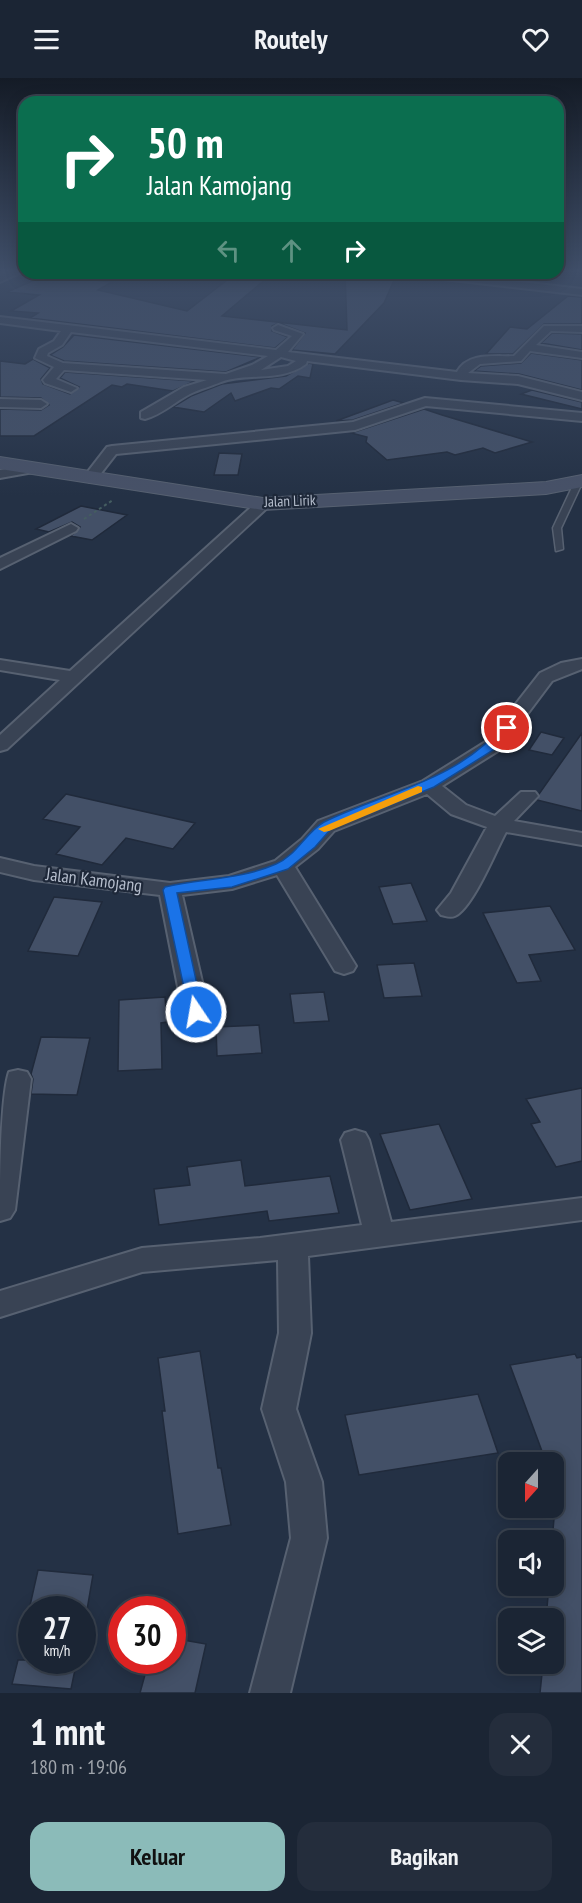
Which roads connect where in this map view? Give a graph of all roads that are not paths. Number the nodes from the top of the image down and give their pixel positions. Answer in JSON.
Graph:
{"nodes":[{"id":1,"x":54,"y":345,"type":"edge"},
{"id":2,"x":220,"y":345,"type":"edge"},
{"id":3,"x":288,"y":345,"type":"edge"},
{"id":4,"x":527,"y":347,"type":"joint"},
{"id":5,"x":282,"y":352,"type":"junction"},
{"id":6,"x":296,"y":354,"type":"junction"},
{"id":7,"x":582,"y":355,"type":"edge"},
{"id":8,"x":61,"y":366,"type":"junction"},
{"id":9,"x":245,"y":374,"type":"junction"},
{"id":10,"x":461,"y":376,"type":"junction"},
{"id":11,"x":226,"y":378,"type":"junction"},
{"id":12,"x":71,"y":388,"type":"dead end"},
{"id":13,"x":582,"y":396,"type":"edge"},
{"id":14,"x":0,"y":403,"type":"edge"},
{"id":15,"x":42,"y":404,"type":"dead end"},
{"id":16,"x":145,"y":415,"type":"dead end"},
{"id":17,"x":582,"y":417,"type":"edge"},
{"id":18,"x":0,"y":463,"type":"edge"},
{"id":19,"x":34,"y":468,"type":"junction"},
{"id":20,"x":0,"y":474,"type":"edge"},
{"id":21,"x":90,"y":478,"type":"junction"},
{"id":22,"x":580,"y":482,"type":"edge"},
{"id":23,"x":263,"y":504,"type":"junction"},
{"id":24,"x":71,"y":528,"type":"road end"},
{"id":25,"x":559,"y":549,"type":"dead end"},
{"id":26,"x":0,"y":564,"type":"edge"},
{"id":27,"x":582,"y":664,"type":"edge"},
{"id":28,"x":0,"y":665,"type":"edge"},
{"id":29,"x":74,"y":677,"type":"junction"},
{"id":30,"x":0,"y":745,"type":"edge"},
{"id":31,"x":430,"y":785,"type":"junction"},
{"id":32,"x":528,"y":796,"type":"dead end"},
{"id":33,"x":500,"y":823,"type":"junction"},
{"id":34,"x":582,"y":838,"type":"edge"},
{"id":35,"x":0,"y":865,"type":"edge"},
{"id":36,"x":283,"y":866,"type":"junction"},
{"id":37,"x":170,"y":890,"type":"junction"},
{"id":38,"x":449,"y":910,"type":"dead end"},
{"id":39,"x":344,"y":966,"type":"dead end"},
{"id":40,"x":196,"y":1012,"type":"dead end"},
{"id":41,"x":18,"y":1079,"type":"dead end"},
{"id":42,"x":355,"y":1140,"type":"dead end"},
{"id":43,"x":582,"y":1209,"type":"edge"},
{"id":44,"x":0,"y":1210,"type":"edge"},
{"id":45,"x":379,"y":1233,"type":"junction"},
{"id":46,"x":293,"y":1245,"type":"junction"},
{"id":47,"x":0,"y":1304,"type":"edge"},
{"id":48,"x":270,"y":1693,"type":"edge"}],
"edges":[{"from":1,"to":8,"type":"street"},
{"from":2,"to":5,"type":"street"},
{"from":3,"to":5,"type":"street"},
{"from":4,"to":7,"type":"street"},
{"from":4,"to":10,"type":"street"},
{"from":5,"to":6,"type":"street"},
{"from":5,"to":9,"type":"street"},
{"from":6,"to":9,"type":"street"},
{"from":6,"to":10,"type":"street"},
{"from":8,"to":11,"type":"street"},
{"from":8,"to":12,"type":"street"},
{"from":9,"to":11,"type":"street"},
{"from":10,"to":13,"type":"street"},
{"from":11,"to":16,"type":"street"},
{"from":14,"to":15,"type":"street"},
{"from":17,"to":21,"type":"street"},
{"from":18,"to":19,"type":"main road","name":"Jalan Lirik"},
{"from":19,"to":20,"type":"street"},
{"from":19,"to":21,"type":"main road","name":"Jalan Lirik"},
{"from":21,"to":23,"type":"main road","name":"Jalan Lirik"},
{"from":22,"to":23,"type":"main road","name":"Jalan Lirik"},
{"from":22,"to":25,"type":"lane"},
{"from":23,"to":29,"type":"street"},
{"from":24,"to":26,"type":"street"},
{"from":27,"to":31,"type":"street","name":"Jalan Kamojang"},
{"from":28,"to":29,"type":"street"},
{"from":29,"to":30,"type":"street"},
{"from":31,"to":33,"type":"street"},
{"from":31,"to":36,"type":"street","name":"Jalan Kamojang"},
{"from":32,"to":33,"type":"street"},
{"from":33,"to":34,"type":"street"},
{"from":33,"to":38,"type":"street"},
{"from":35,"to":37,"type":"street","name":"Jalan Kamojang"},
{"from":36,"to":37,"type":"street","name":"Jalan Kamojang"},
{"from":36,"to":39,"type":"street"},
{"from":37,"to":40,"type":"street"},
{"from":41,"to":44,"type":"street"},
{"from":42,"to":45,"type":"street"},
{"from":43,"to":45,"type":"street"},
{"from":45,"to":46,"type":"street"},
{"from":46,"to":47,"type":"street"},
{"from":46,"to":48,"type":"street"}]}
